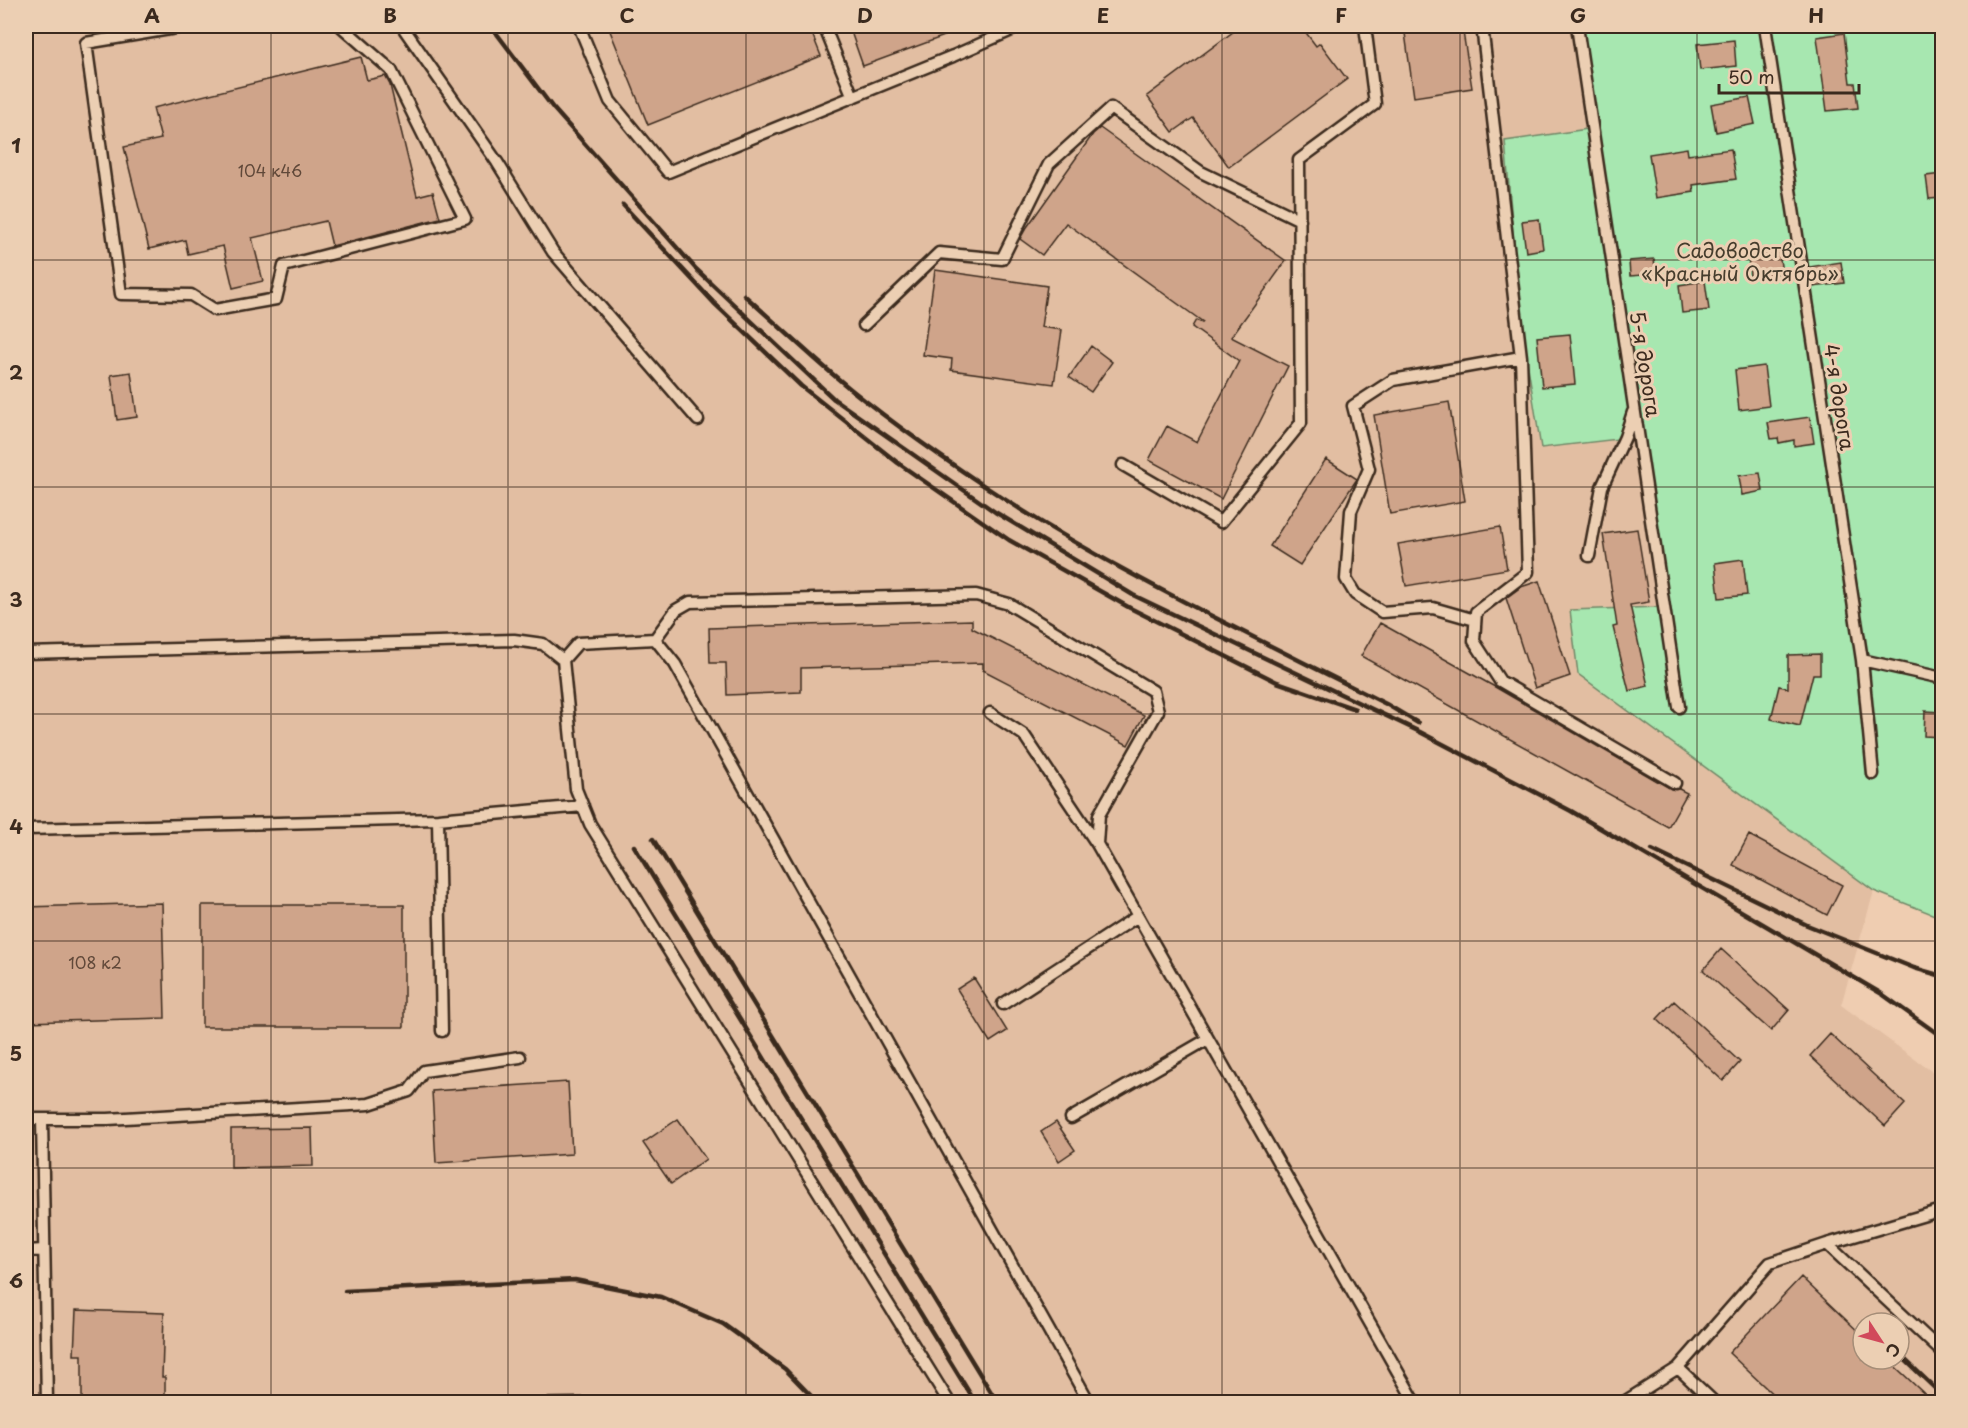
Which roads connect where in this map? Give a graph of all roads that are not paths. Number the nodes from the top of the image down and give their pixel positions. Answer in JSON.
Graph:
{"nodes":[{"id":1,"x":188,"y":26,"type":"edge"},
{"id":2,"x":341,"y":26,"type":"edge"},
{"id":3,"x":402,"y":26,"type":"edge"},
{"id":4,"x":579,"y":26,"type":"edge"},
{"id":5,"x":824,"y":26,"type":"edge"},
{"id":6,"x":1021,"y":26,"type":"edge"},
{"id":7,"x":1365,"y":26,"type":"edge"},
{"id":8,"x":1482,"y":26,"type":"edge"},
{"id":9,"x":1577,"y":26,"type":"edge"},
{"id":10,"x":1765,"y":26,"type":"edge"},
{"id":11,"x":853,"y":97,"type":"junction"},
{"id":12,"x":1300,"y":220,"type":"junction"},
{"id":13,"x":864,"y":325,"type":"dead end"},
{"id":14,"x":1521,"y":357,"type":"junction"},
{"id":15,"x":1635,"y":407,"type":"junction"},
{"id":16,"x":698,"y":420,"type":"dead end"},
{"id":17,"x":1123,"y":465,"type":"dead end"},
{"id":18,"x":1589,"y":556,"type":"dead end"},
{"id":19,"x":1475,"y":620,"type":"junction"},
{"id":20,"x":655,"y":639,"type":"junction"},
{"id":21,"x":26,"y":653,"type":"edge"},
{"id":22,"x":562,"y":660,"type":"junction"},
{"id":23,"x":1862,"y":660,"type":"junction"},
{"id":24,"x":1942,"y":678,"type":"edge"},
{"id":25,"x":1679,"y":707,"type":"dead end"},
{"id":26,"x":990,"y":713,"type":"dead end"},
{"id":27,"x":1873,"y":774,"type":"dead end"},
{"id":28,"x":1675,"y":783,"type":"dead end"},
{"id":29,"x":583,"y":806,"type":"junction"},
{"id":30,"x":438,"y":819,"type":"junction"},
{"id":31,"x":26,"y":829,"type":"edge"},
{"id":32,"x":1097,"y":844,"type":"junction"},
{"id":33,"x":1138,"y":916,"type":"junction"},
{"id":34,"x":1003,"y":1004,"type":"dead end"},
{"id":35,"x":442,"y":1030,"type":"dead end"},
{"id":36,"x":1208,"y":1039,"type":"junction"},
{"id":37,"x":520,"y":1057,"type":"dead end"},
{"id":38,"x":1071,"y":1118,"type":"dead end"},
{"id":39,"x":26,"y":1119,"type":"edge"},
{"id":40,"x":42,"y":1119,"type":"junction"},
{"id":41,"x":1942,"y":1210,"type":"edge"},
{"id":42,"x":1827,"y":1244,"type":"junction"},
{"id":43,"x":44,"y":1250,"type":"junction"},
{"id":44,"x":26,"y":1251,"type":"edge"},
{"id":45,"x":1942,"y":1352,"type":"edge"},
{"id":46,"x":1678,"y":1368,"type":"junction"},
{"id":47,"x":47,"y":1402,"type":"edge"},
{"id":48,"x":949,"y":1402,"type":"edge"},
{"id":49,"x":1089,"y":1402,"type":"edge"},
{"id":50,"x":1415,"y":1402,"type":"edge"},
{"id":51,"x":1624,"y":1402,"type":"edge"},
{"id":52,"x":1714,"y":1402,"type":"edge"}],
"edges":[{"from":1,"to":2,"type":"lane"},
{"from":3,"to":16,"type":"lane"},
{"from":4,"to":11,"type":"lane"},
{"from":5,"to":11,"type":"lane"},
{"from":6,"to":11,"type":"lane"},
{"from":7,"to":12,"type":"lane"},
{"from":8,"to":14,"type":"lane"},
{"from":9,"to":15,"type":"lane","name":"5-я дорога"},
{"from":10,"to":23,"type":"lane","name":"4-я дорога"},
{"from":12,"to":13,"type":"lane"},
{"from":12,"to":17,"type":"lane"},
{"from":14,"to":19,"type":"lane"},
{"from":14,"to":19,"type":"lane"},
{"from":15,"to":18,"type":"lane"},
{"from":15,"to":25,"type":"lane","name":"5-я дорога"},
{"from":19,"to":28,"type":"lane"},
{"from":20,"to":22,"type":"lane"},
{"from":20,"to":32,"type":"lane"},
{"from":20,"to":49,"type":"lane"},
{"from":21,"to":22,"type":"lane"},
{"from":22,"to":29,"type":"lane"},
{"from":23,"to":24,"type":"lane"},
{"from":23,"to":27,"type":"lane","name":"4-я дорога"},
{"from":26,"to":32,"type":"lane"},
{"from":29,"to":30,"type":"lane"},
{"from":29,"to":48,"type":"lane"},
{"from":30,"to":31,"type":"lane"},
{"from":30,"to":35,"type":"lane"},
{"from":32,"to":33,"type":"lane"},
{"from":33,"to":34,"type":"lane"},
{"from":33,"to":36,"type":"lane"},
{"from":36,"to":38,"type":"lane"},
{"from":36,"to":50,"type":"lane"},
{"from":37,"to":40,"type":"lane"},
{"from":39,"to":40,"type":"lane"},
{"from":40,"to":43,"type":"lane"},
{"from":41,"to":42,"type":"lane"},
{"from":42,"to":45,"type":"lane"},
{"from":42,"to":46,"type":"lane"},
{"from":43,"to":44,"type":"lane"},
{"from":43,"to":47,"type":"lane"},
{"from":46,"to":51,"type":"lane"},
{"from":46,"to":52,"type":"lane"}]}
